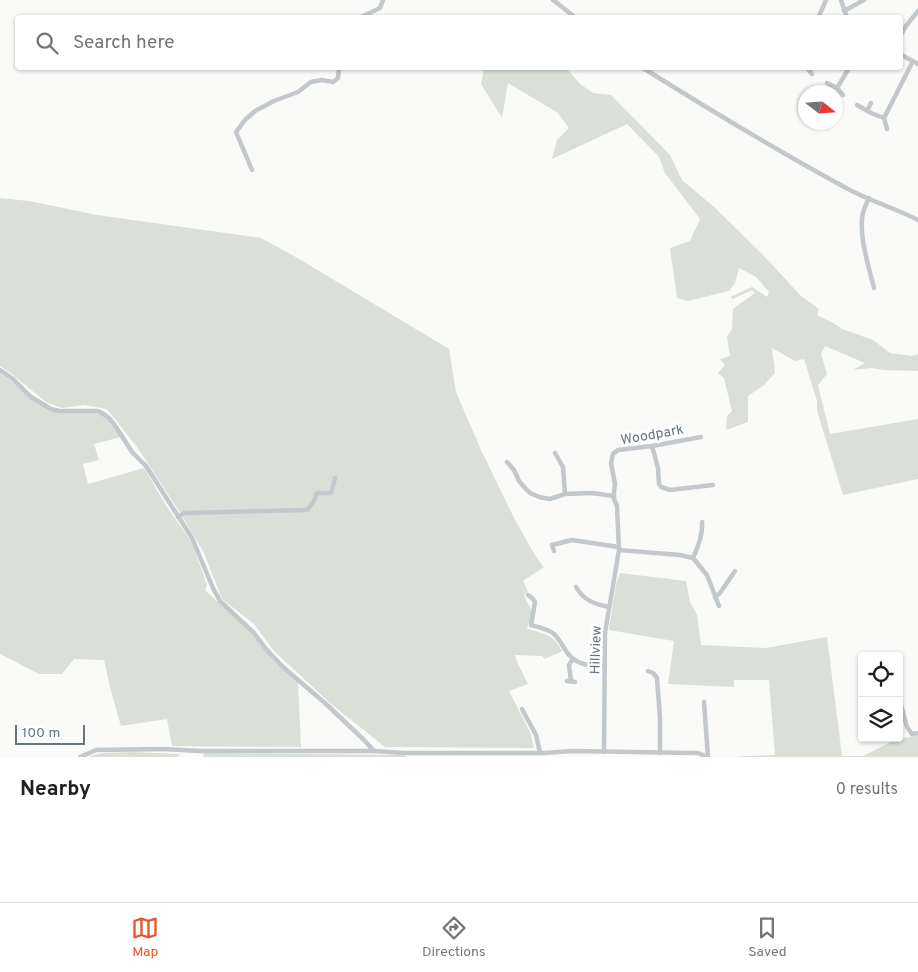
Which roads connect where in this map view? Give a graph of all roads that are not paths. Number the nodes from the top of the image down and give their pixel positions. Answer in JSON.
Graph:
{"nodes":[{"id":1,"x":383,"y":0,"type":"edge"},
{"id":2,"x":553,"y":0,"type":"edge"},
{"id":3,"x":826,"y":0,"type":"edge"},
{"id":4,"x":841,"y":0,"type":"edge"},
{"id":5,"x":864,"y":0,"type":"edge"},
{"id":6,"x":844,"y":11,"type":"junction"},
{"id":7,"x":918,"y":11,"type":"edge"},
{"id":8,"x":365,"y":15,"type":"edge"},
{"id":9,"x":572,"y":15,"type":"edge"},
{"id":10,"x":819,"y":15,"type":"edge"},
{"id":11,"x":846,"y":15,"type":"edge"},
{"id":12,"x":903,"y":31,"type":"edge"},
{"id":13,"x":903,"y":56,"type":"edge"},
{"id":14,"x":916,"y":62,"type":"edge"},
{"id":15,"x":339,"y":70,"type":"edge"},
{"id":16,"x":646,"y":70,"type":"edge"},
{"id":17,"x":809,"y":70,"type":"edge"},
{"id":18,"x":848,"y":70,"type":"edge"},
{"id":19,"x":812,"y":74,"type":"dead end"},
{"id":20,"x":827,"y":83,"type":"dead end"},
{"id":21,"x":831,"y":85,"type":"edge"},
{"id":22,"x":839,"y":85,"type":"edge"},
{"id":23,"x":871,"y":103,"type":"dead end"},
{"id":24,"x":856,"y":105,"type":"dead end"},
{"id":25,"x":867,"y":111,"type":"junction"},
{"id":26,"x":884,"y":118,"type":"junction"},
{"id":27,"x":886,"y":129,"type":"dead end"},
{"id":28,"x":252,"y":170,"type":"dead end"},
{"id":29,"x":869,"y":198,"type":"junction"},
{"id":30,"x":918,"y":220,"type":"edge"},
{"id":31,"x":874,"y":288,"type":"dead end"},
{"id":32,"x":0,"y":370,"type":"edge"},
{"id":33,"x":700,"y":437,"type":"dead end"},
{"id":34,"x":652,"y":446,"type":"junction"},
{"id":35,"x":554,"y":452,"type":"dead end"},
{"id":36,"x":508,"y":462,"type":"dead end"},
{"id":37,"x":335,"y":478,"type":"dead end"},
{"id":38,"x":713,"y":485,"type":"dead end"},
{"id":39,"x":565,"y":494,"type":"junction"},
{"id":40,"x":614,"y":496,"type":"junction"},
{"id":41,"x":178,"y":517,"type":"junction"},
{"id":42,"x":618,"y":518,"type":"joint"},
{"id":43,"x":702,"y":522,"type":"dead end"},
{"id":44,"x":619,"y":548,"type":"junction"},
{"id":45,"x":554,"y":551,"type":"dead end"},
{"id":46,"x":693,"y":558,"type":"junction"},
{"id":47,"x":735,"y":572,"type":"dead end"},
{"id":48,"x":576,"y":587,"type":"dead end"},
{"id":49,"x":528,"y":595,"type":"dead end"},
{"id":50,"x":715,"y":597,"type":"junction"},
{"id":51,"x":719,"y":606,"type":"dead end"},
{"id":52,"x":610,"y":607,"type":"junction"},
{"id":53,"x":572,"y":659,"type":"junction"},
{"id":54,"x":605,"y":666,"type":"junction"},
{"id":55,"x":648,"y":671,"type":"dead end"},
{"id":56,"x":571,"y":681,"type":"dead end"},
{"id":57,"x":704,"y":702,"type":"dead end"},
{"id":58,"x":522,"y":709,"type":"dead end"},
{"id":59,"x":903,"y":716,"type":"edge"},
{"id":60,"x":918,"y":734,"type":"edge"},
{"id":61,"x":374,"y":751,"type":"junction"},
{"id":62,"x":540,"y":752,"type":"junction"},
{"id":63,"x":604,"y":752,"type":"junction"},
{"id":64,"x":660,"y":752,"type":"junction"},
{"id":65,"x":552,"y":755,"type":"edge"},
{"id":66,"x":80,"y":757,"type":"edge"},
{"id":67,"x":708,"y":757,"type":"edge"}],
"edges":[{"from":1,"to":8,"type":"street"},
{"from":2,"to":9,"type":"street"},
{"from":3,"to":10,"type":"street"},
{"from":4,"to":6,"type":"street"},
{"from":5,"to":6,"type":"street"},
{"from":6,"to":11,"type":"street"},
{"from":7,"to":12,"type":"street"},
{"from":13,"to":14,"type":"street"},
{"from":14,"to":26,"type":"street"},
{"from":15,"to":28,"type":"street"},
{"from":16,"to":29,"type":"street"},
{"from":17,"to":19,"type":"street"},
{"from":18,"to":22,"type":"street"},
{"from":20,"to":21,"type":"street"},
{"from":23,"to":25,"type":"street"},
{"from":24,"to":25,"type":"street"},
{"from":25,"to":26,"type":"street"},
{"from":26,"to":27,"type":"street"},
{"from":29,"to":30,"type":"street"},
{"from":29,"to":31,"type":"street"},
{"from":32,"to":41,"type":"street"},
{"from":33,"to":34,"type":"street","name":"Woodpark"},
{"from":34,"to":38,"type":"street"},
{"from":34,"to":40,"type":"street","name":"Woodpark"},
{"from":35,"to":39,"type":"street"},
{"from":36,"to":39,"type":"street"},
{"from":37,"to":41,"type":"street"},
{"from":39,"to":40,"type":"street"},
{"from":40,"to":42,"type":"street","name":"Woodpark"},
{"from":41,"to":61,"type":"street"},
{"from":42,"to":44,"type":"street","name":"Hillview"},
{"from":43,"to":46,"type":"street"},
{"from":44,"to":45,"type":"street"},
{"from":44,"to":46,"type":"street"},
{"from":44,"to":52,"type":"street","name":"Hillview"},
{"from":46,"to":50,"type":"street"},
{"from":47,"to":50,"type":"street"},
{"from":48,"to":52,"type":"street"},
{"from":49,"to":53,"type":"street"},
{"from":50,"to":51,"type":"street"},
{"from":52,"to":54,"type":"street","name":"Hillview"},
{"from":53,"to":54,"type":"street"},
{"from":53,"to":56,"type":"street"},
{"from":54,"to":63,"type":"street","name":"Hillview"},
{"from":55,"to":64,"type":"street"},
{"from":57,"to":67,"type":"street"},
{"from":58,"to":62,"type":"street"},
{"from":59,"to":60,"type":"street"},
{"from":61,"to":62,"type":"street"},
{"from":61,"to":66,"type":"street"},
{"from":62,"to":65,"type":"street"},
{"from":63,"to":64,"type":"street"},
{"from":63,"to":65,"type":"street"},
{"from":64,"to":67,"type":"street"}]}
